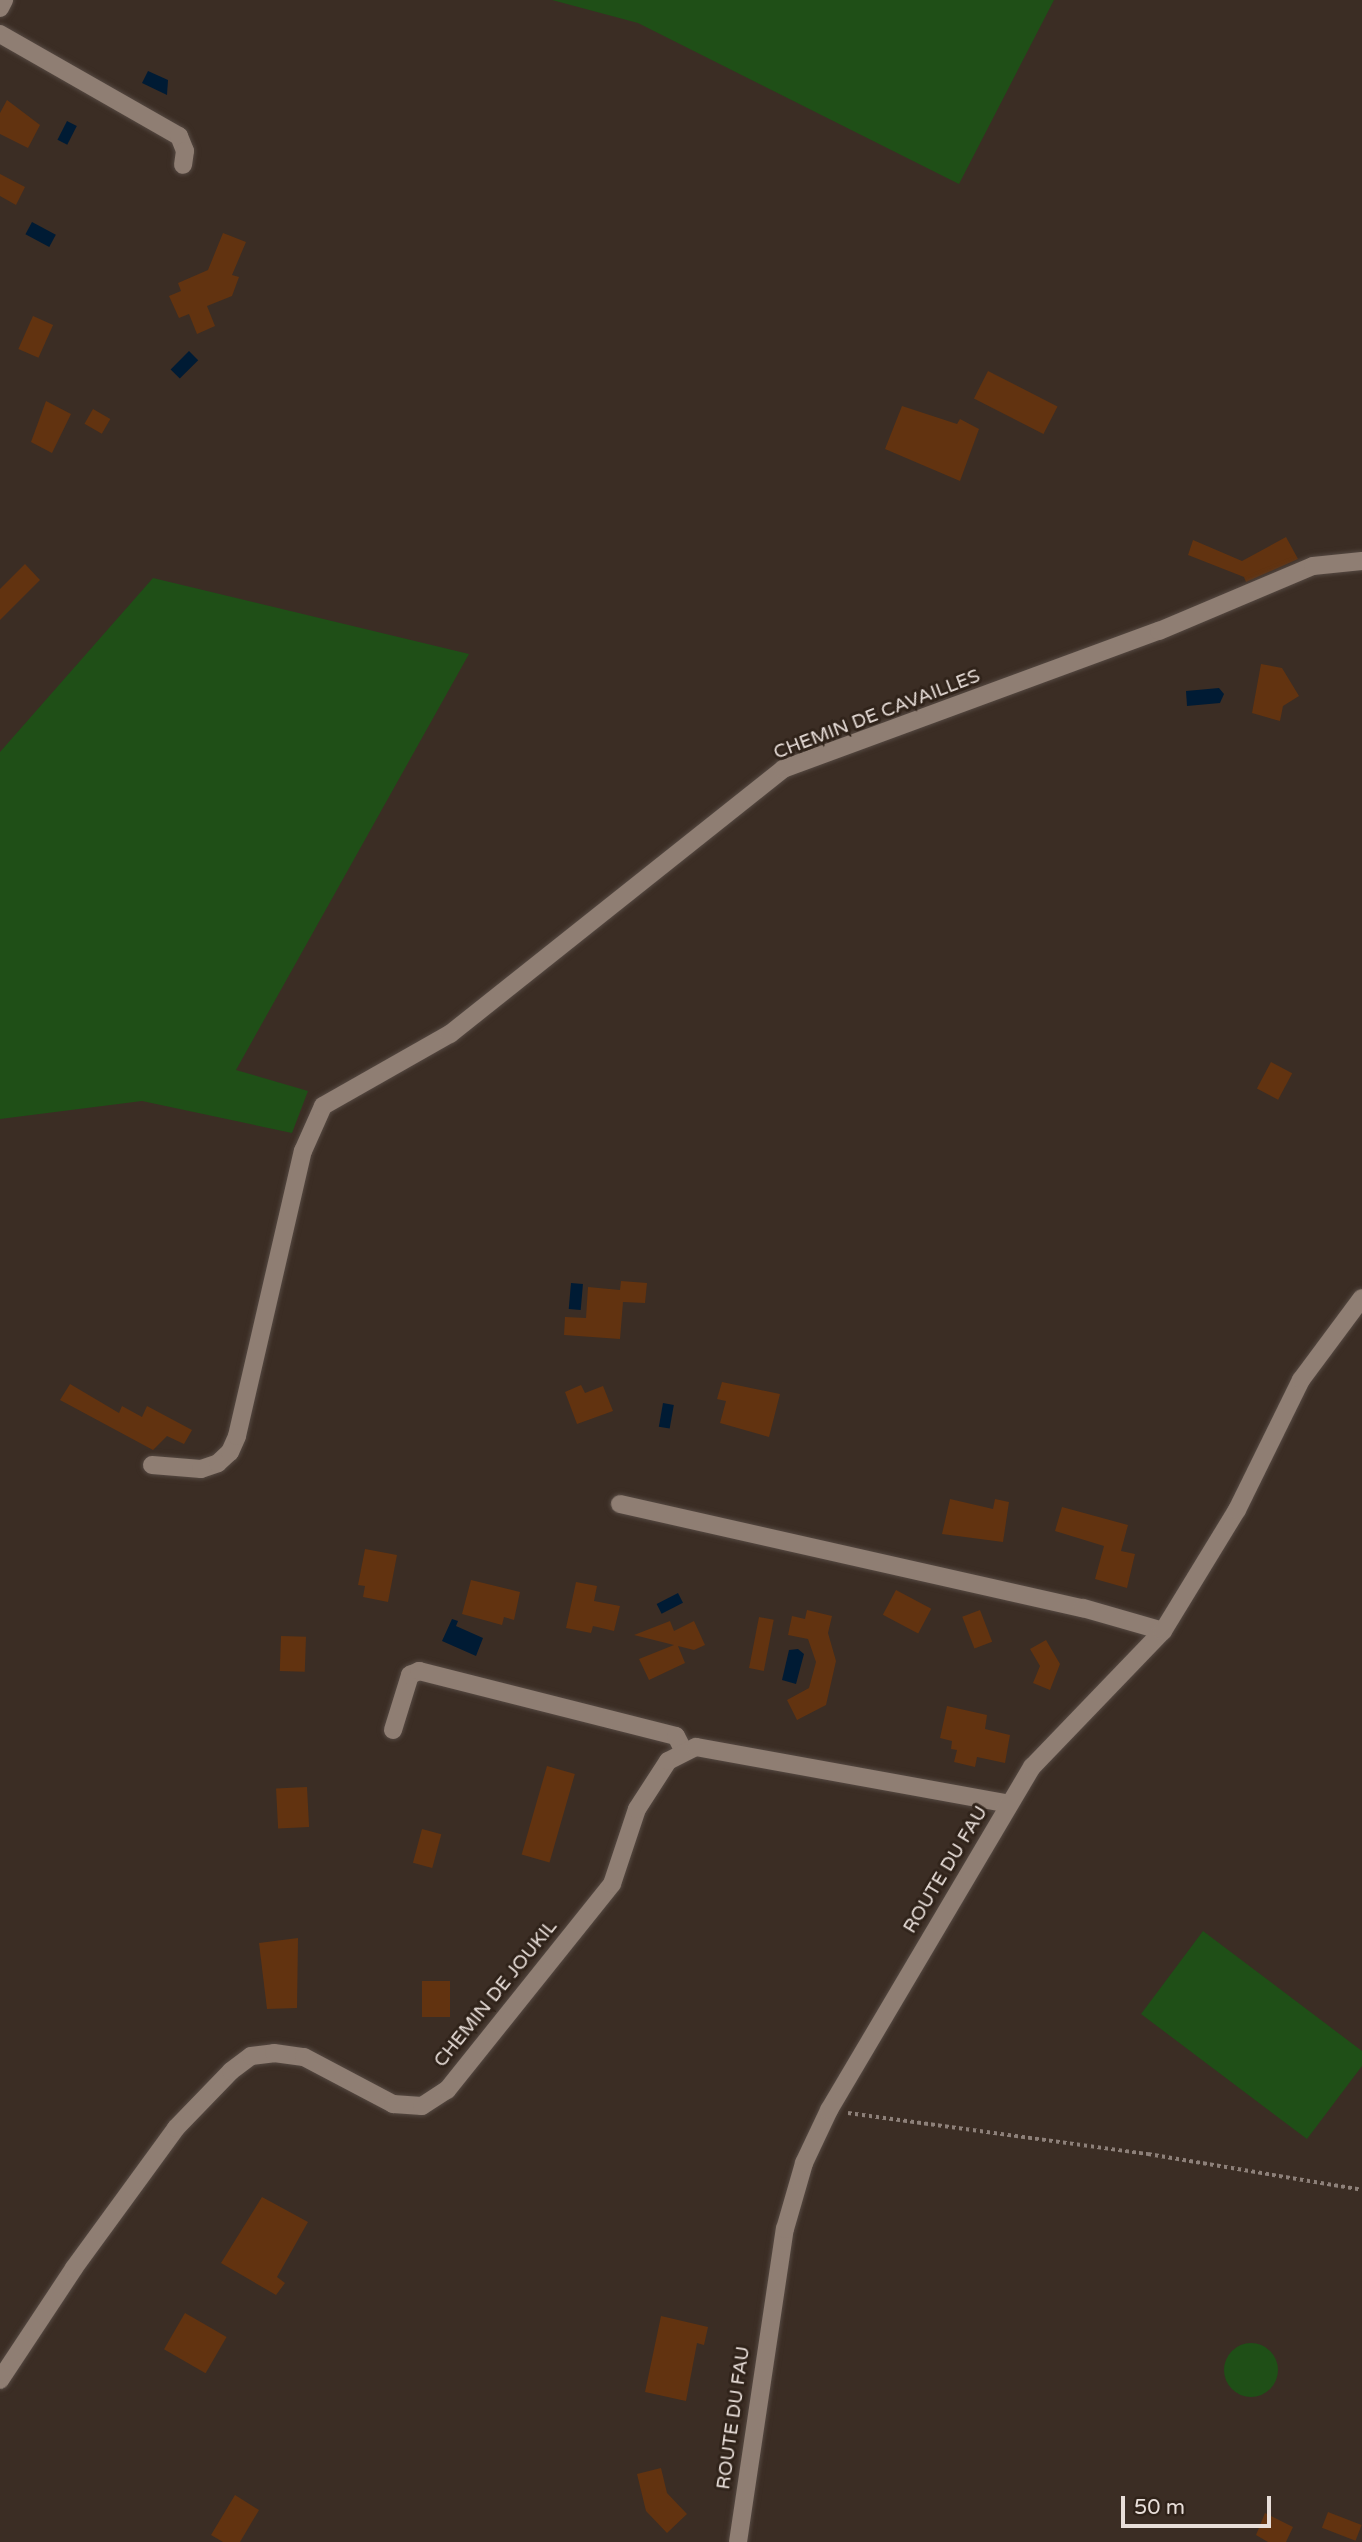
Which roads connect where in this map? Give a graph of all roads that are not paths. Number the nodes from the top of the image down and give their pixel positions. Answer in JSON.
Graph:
{"nodes":[{"id":1,"x":4,"y":0,"type":"edge"},
{"id":2,"x":0,"y":8,"type":"edge"},
{"id":3,"x":0,"y":34,"type":"edge"},
{"id":4,"x":183,"y":165,"type":"dead end"},
{"id":5,"x":1362,"y":561,"type":"edge"},
{"id":6,"x":1362,"y":1298,"type":"edge"},
{"id":7,"x":152,"y":1465,"type":"dead end"},
{"id":8,"x":620,"y":1504,"type":"dead end"},
{"id":9,"x":1163,"y":1631,"type":"junction"},
{"id":10,"x":393,"y":1730,"type":"dead end"},
{"id":11,"x":684,"y":1752,"type":"junction"},
{"id":12,"x":1009,"y":1804,"type":"junction"},
{"id":13,"x":0,"y":2380,"type":"edge"},
{"id":14,"x":738,"y":2542,"type":"edge"}],
"edges":[{"from":1,"to":2,"type":"street"},
{"from":3,"to":4,"type":"street"},
{"from":5,"to":7,"type":"street","name":"CHEMIN DE CAVAILLES"},
{"from":6,"to":9,"type":"street","name":"ROUTE DU FAU"},
{"from":8,"to":9,"type":"street"},
{"from":9,"to":12,"type":"street","name":"ROUTE DU FAU"},
{"from":10,"to":11,"type":"street"},
{"from":11,"to":12,"type":"street"},
{"from":11,"to":13,"type":"street","name":"CHEMIN DE JOUKIL"},
{"from":12,"to":14,"type":"street","name":"ROUTE DU FAU"}]}
